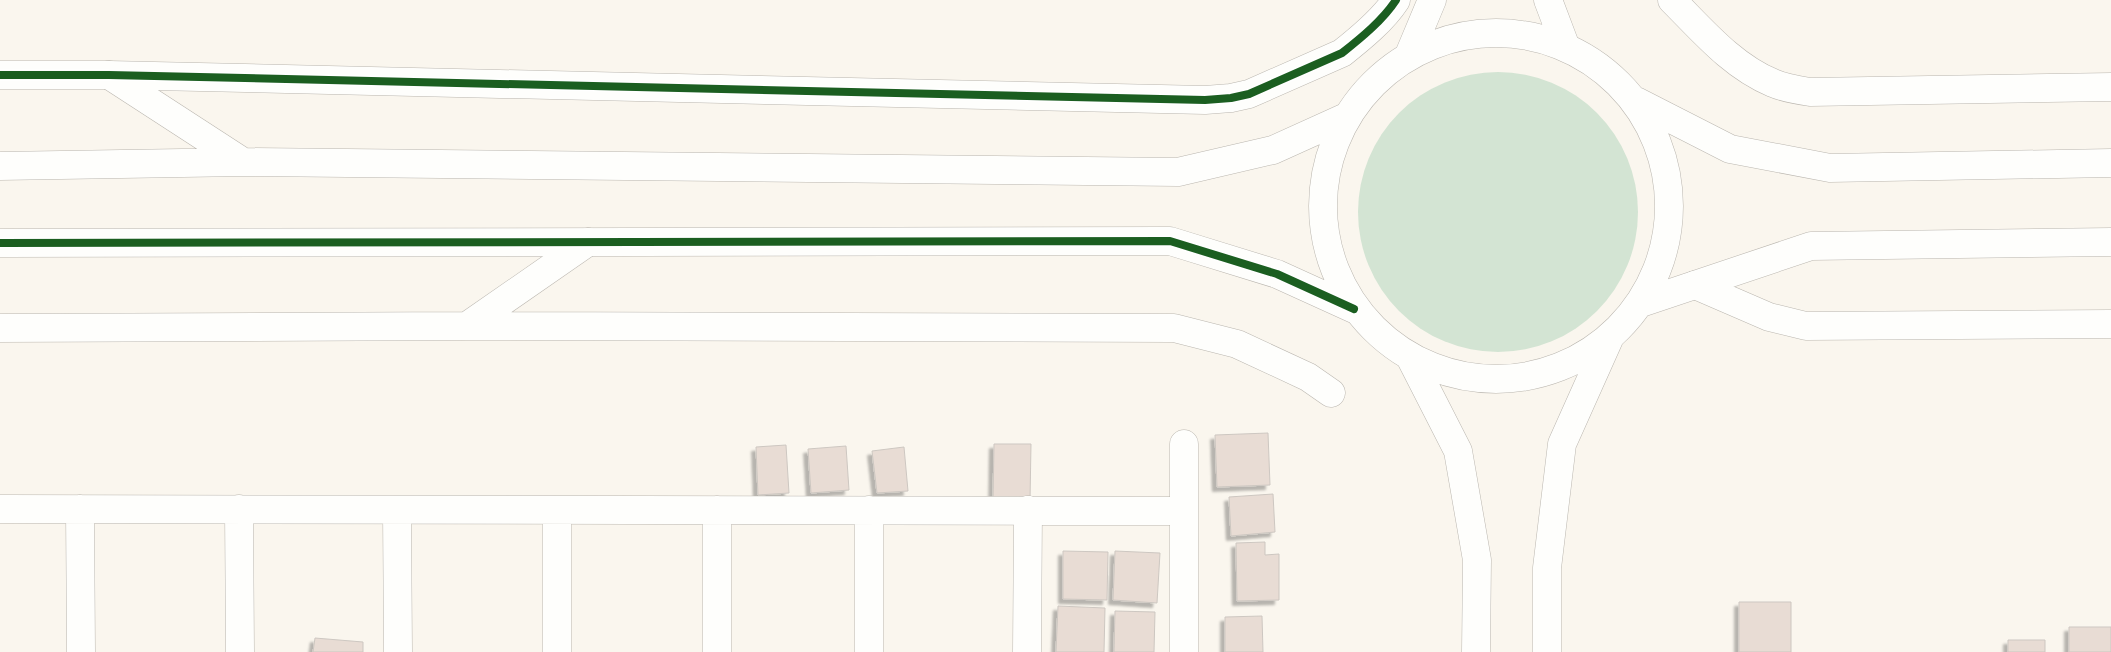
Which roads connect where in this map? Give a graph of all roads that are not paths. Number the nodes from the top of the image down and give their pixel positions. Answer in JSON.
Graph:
{"nodes":[{"id":1,"x":1396,"y":0,"type":"edge"},
{"id":2,"x":1432,"y":0,"type":"edge"},
{"id":3,"x":1548,"y":0,"type":"edge"},
{"id":4,"x":1672,"y":0,"type":"edge"},
{"id":5,"x":1565,"y":45,"type":"junction"},
{"id":6,"x":1409,"y":55,"type":"junction"},
{"id":7,"x":108,"y":74,"type":"junction"},
{"id":8,"x":0,"y":75,"type":"edge"},
{"id":9,"x":2111,"y":86,"type":"edge"},
{"id":10,"x":1636,"y":101,"type":"junction"},
{"id":11,"x":1346,"y":117,"type":"junction"},
{"id":12,"x":243,"y":162,"type":"junction"},
{"id":13,"x":2111,"y":163,"type":"edge"},
{"id":14,"x":0,"y":166,"type":"edge"},
{"id":15,"x":588,"y":242,"type":"junction"},
{"id":16,"x":2111,"y":242,"type":"edge"},
{"id":17,"x":0,"y":243,"type":"edge"},
{"id":18,"x":1695,"y":285,"type":"junction"},
{"id":19,"x":1641,"y":303,"type":"junction"},
{"id":20,"x":1354,"y":309,"type":"junction"},
{"id":21,"x":2111,"y":324,"type":"edge"},
{"id":22,"x":467,"y":326,"type":"junction"},
{"id":23,"x":0,"y":328,"type":"edge"},
{"id":24,"x":1609,"y":339,"type":"junction"},
{"id":25,"x":1411,"y":359,"type":"junction"},
{"id":26,"x":1331,"y":393,"type":"dead end"},
{"id":27,"x":1184,"y":444,"type":"dead end"},
{"id":28,"x":0,"y":509,"type":"edge"},
{"id":29,"x":80,"y":509,"type":"junction"},
{"id":30,"x":239,"y":509,"type":"junction"},
{"id":31,"x":397,"y":510,"type":"junction"},
{"id":32,"x":557,"y":510,"type":"junction"},
{"id":33,"x":716,"y":510,"type":"junction"},
{"id":34,"x":868,"y":510,"type":"junction"},
{"id":35,"x":1028,"y":510,"type":"junction"},
{"id":36,"x":1184,"y":511,"type":"junction"},
{"id":37,"x":81,"y":652,"type":"edge"},
{"id":38,"x":240,"y":652,"type":"edge"},
{"id":39,"x":398,"y":652,"type":"edge"},
{"id":40,"x":557,"y":652,"type":"edge"},
{"id":41,"x":717,"y":652,"type":"edge"},
{"id":42,"x":869,"y":652,"type":"edge"},
{"id":43,"x":1027,"y":652,"type":"edge"},
{"id":44,"x":1184,"y":652,"type":"edge"},
{"id":45,"x":1476,"y":652,"type":"edge"},
{"id":46,"x":1547,"y":652,"type":"edge"}],
"edges":[{"from":1,"to":7,"type":"street"},
{"from":2,"to":6,"type":"street"},
{"from":3,"to":5,"type":"street"},
{"from":4,"to":9,"type":"street"},
{"from":5,"to":6,"type":"street"},
{"from":5,"to":10,"type":"street"},
{"from":6,"to":11,"type":"street"},
{"from":7,"to":8,"type":"street"},
{"from":7,"to":12,"type":"street"},
{"from":10,"to":13,"type":"street"},
{"from":10,"to":19,"type":"street"},
{"from":11,"to":12,"type":"street"},
{"from":11,"to":20,"type":"street"},
{"from":12,"to":14,"type":"street"},
{"from":15,"to":17,"type":"street"},
{"from":15,"to":20,"type":"street"},
{"from":15,"to":22,"type":"street"},
{"from":16,"to":18,"type":"street"},
{"from":18,"to":19,"type":"street"},
{"from":18,"to":21,"type":"street"},
{"from":19,"to":24,"type":"street"},
{"from":20,"to":25,"type":"street"},
{"from":22,"to":23,"type":"street"},
{"from":22,"to":26,"type":"street"},
{"from":24,"to":25,"type":"street"},
{"from":24,"to":46,"type":"street"},
{"from":25,"to":45,"type":"street"},
{"from":27,"to":36,"type":"street"},
{"from":28,"to":29,"type":"street"},
{"from":29,"to":30,"type":"street"},
{"from":29,"to":37,"type":"street"},
{"from":30,"to":31,"type":"street"},
{"from":30,"to":38,"type":"street"},
{"from":31,"to":32,"type":"street"},
{"from":31,"to":39,"type":"street"},
{"from":32,"to":33,"type":"street"},
{"from":32,"to":40,"type":"street"},
{"from":33,"to":34,"type":"street"},
{"from":33,"to":41,"type":"street"},
{"from":34,"to":35,"type":"street"},
{"from":34,"to":42,"type":"street"},
{"from":35,"to":36,"type":"street"},
{"from":35,"to":43,"type":"street"},
{"from":36,"to":44,"type":"street"}]}
